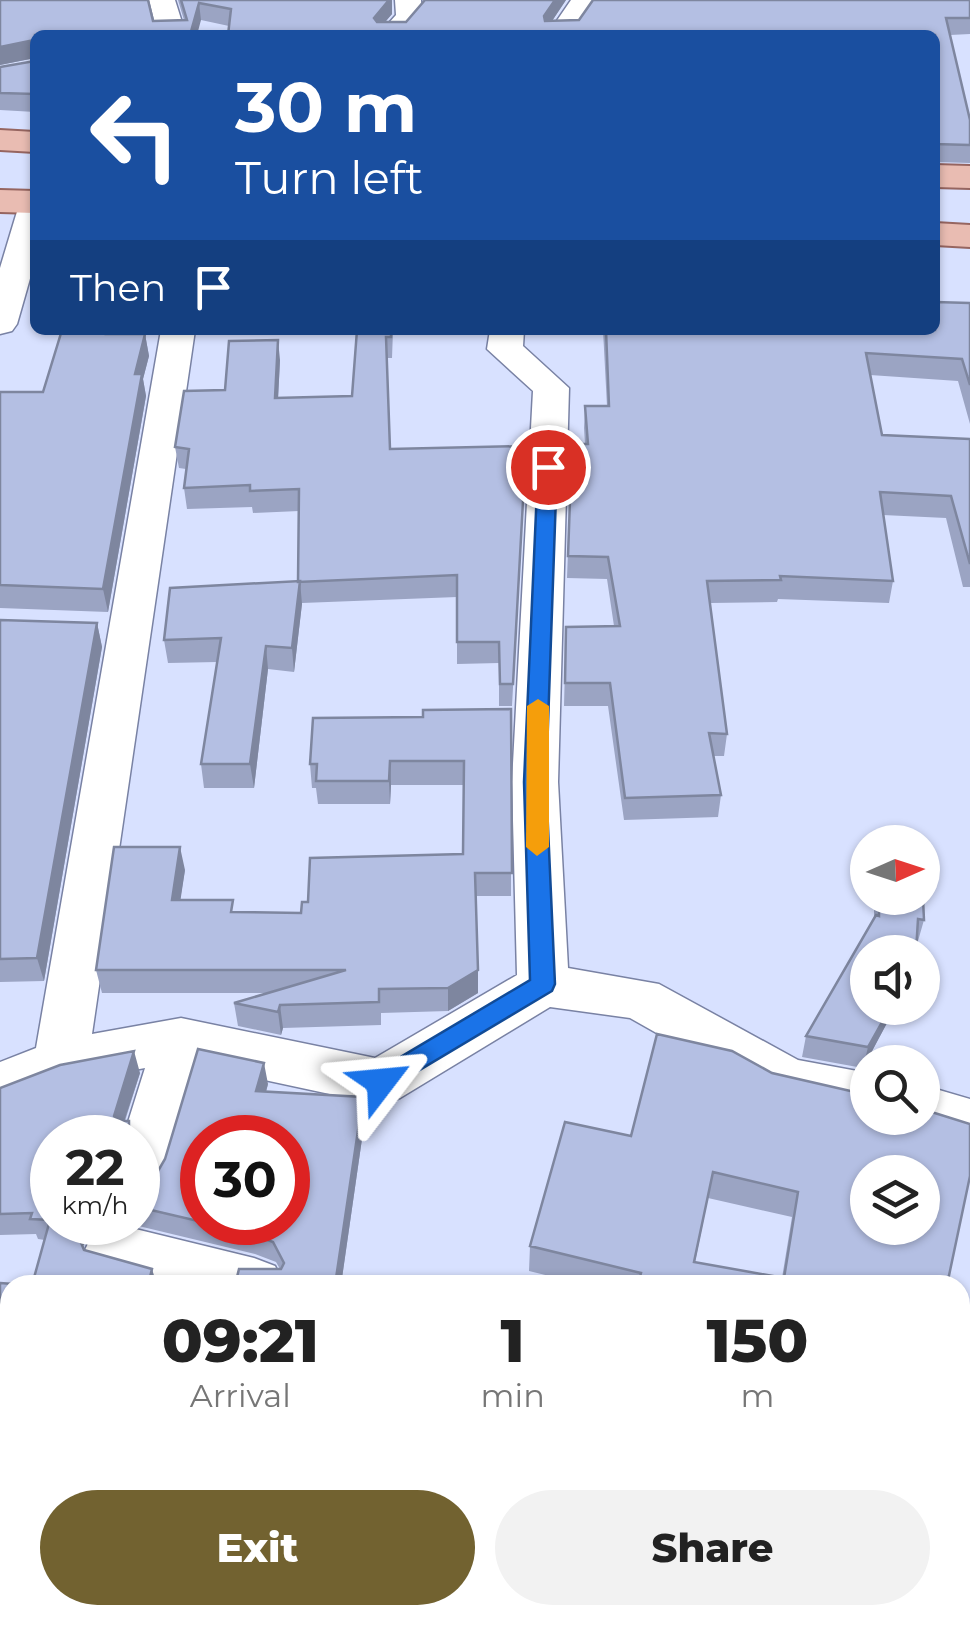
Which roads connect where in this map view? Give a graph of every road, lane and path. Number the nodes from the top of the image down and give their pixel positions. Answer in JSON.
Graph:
{"nodes":[{"id":1,"x":162,"y":0,"type":"edge"},
{"id":2,"x":408,"y":0,"type":"edge"},
{"id":3,"x":586,"y":0,"type":"edge"},
{"id":4,"x":171,"y":30,"type":"edge"},
{"id":5,"x":396,"y":30,"type":"edge"},
{"id":6,"x":564,"y":30,"type":"edge"},
{"id":7,"x":0,"y":140,"type":"edge"},
{"id":8,"x":30,"y":142,"type":"edge"},
{"id":9,"x":940,"y":176,"type":"edge"},
{"id":10,"x":970,"y":177,"type":"edge"},
{"id":11,"x":0,"y":200,"type":"edge"},
{"id":12,"x":30,"y":203,"type":"edge"},
{"id":13,"x":30,"y":221,"type":"edge"},
{"id":14,"x":940,"y":234,"type":"edge"},
{"id":15,"x":970,"y":236,"type":"edge"},
{"id":16,"x":0,"y":324,"type":"edge"},
{"id":17,"x":177,"y":335,"type":"edge"},
{"id":18,"x":506,"y":335,"type":"edge"},
{"id":19,"x":543,"y":984,"type":"junction"},
{"id":20,"x":181,"y":1040,"type":"junction"},
{"id":21,"x":61,"y":1062,"type":"junction"},
{"id":22,"x":0,"y":1085,"type":"edge"},
{"id":23,"x":850,"y":1092,"type":"edge"},
{"id":24,"x":940,"y":1111,"type":"edge"},
{"id":25,"x":158,"y":1115,"type":"edge"},
{"id":26,"x":970,"y":1126,"type":"edge"},
{"id":27,"x":114,"y":1253,"type":"edge"},
{"id":28,"x":210,"y":1275,"type":"edge"}],
"edges":[{"from":1,"to":4,"type":"street"},
{"from":2,"to":5,"type":"street"},
{"from":3,"to":6,"type":"street"},
{"from":7,"to":8,"type":"main road"},
{"from":9,"to":10,"type":"main road"},
{"from":11,"to":12,"type":"main road"},
{"from":13,"to":16,"type":"street"},
{"from":14,"to":15,"type":"main road"},
{"from":17,"to":21,"type":"street"},
{"from":18,"to":19,"type":"street"},
{"from":19,"to":20,"type":"street"},
{"from":19,"to":23,"type":"street"},
{"from":20,"to":21,"type":"street"},
{"from":20,"to":25,"type":"street"},
{"from":21,"to":22,"type":"street"},
{"from":24,"to":26,"type":"street"},
{"from":27,"to":28,"type":"street"}]}
